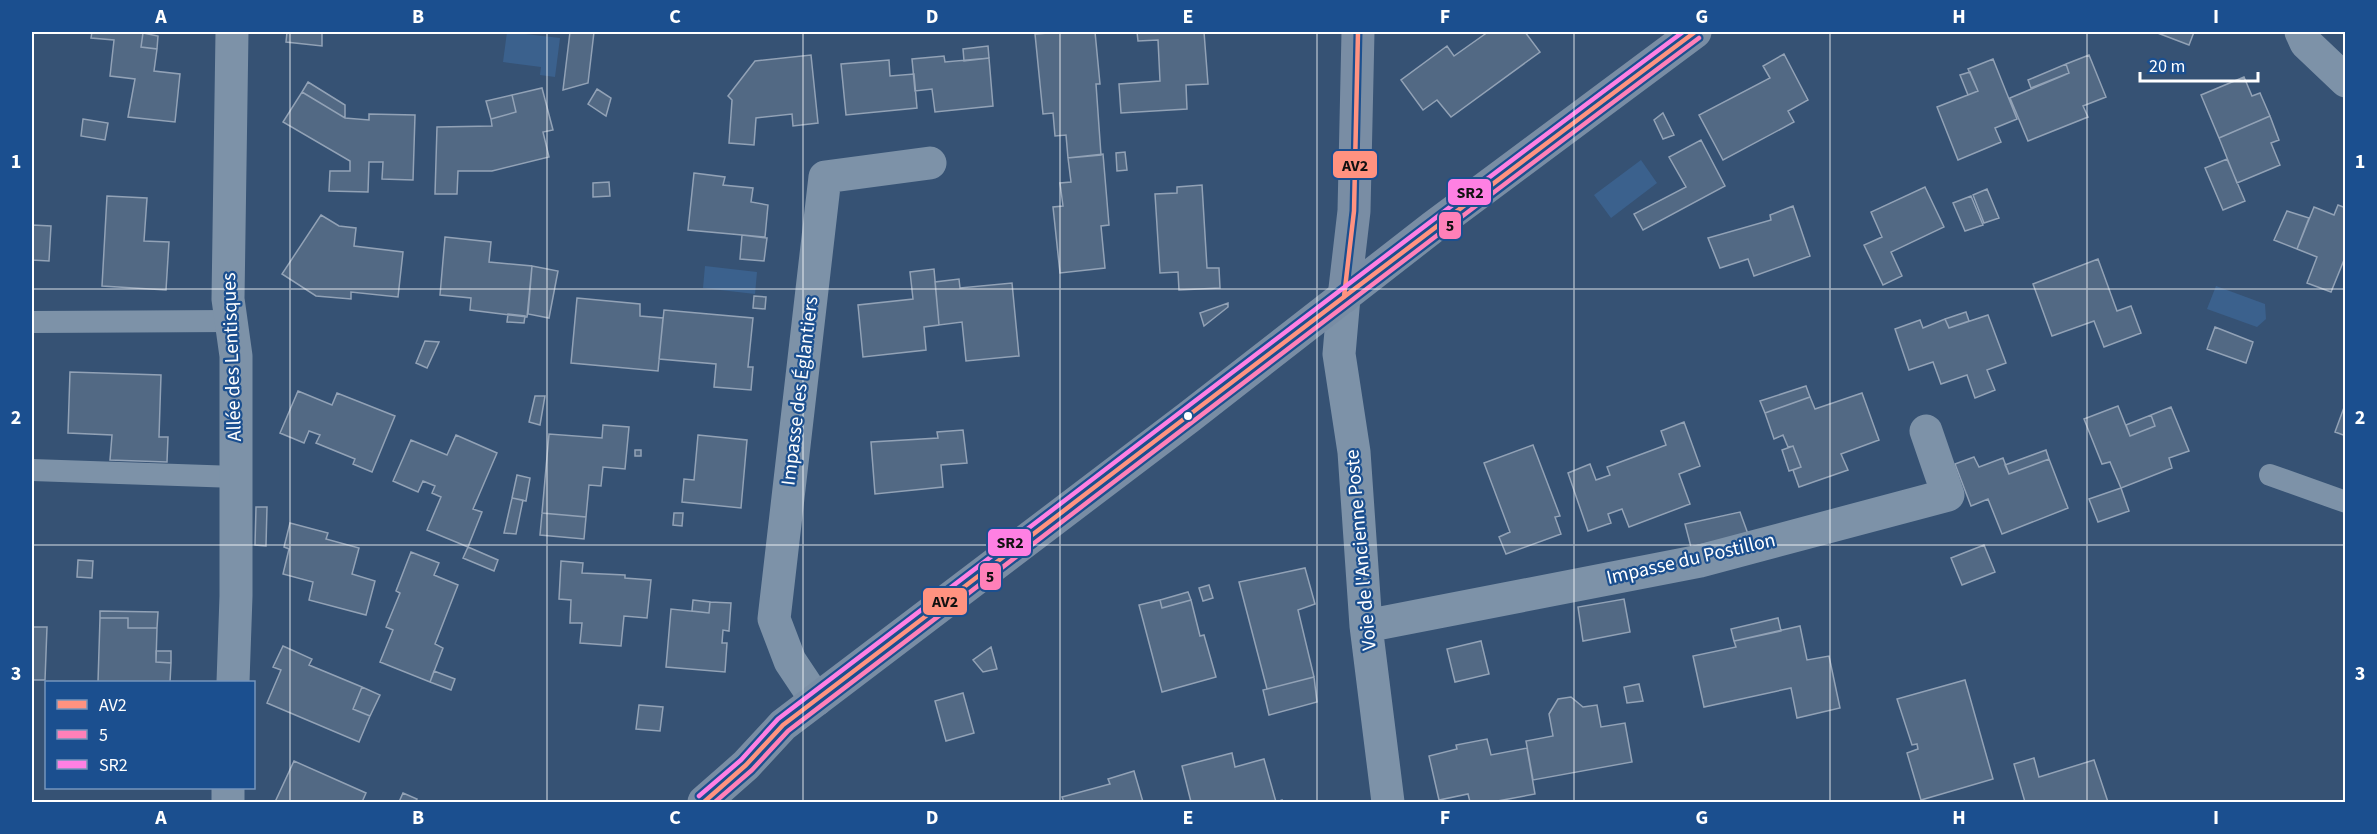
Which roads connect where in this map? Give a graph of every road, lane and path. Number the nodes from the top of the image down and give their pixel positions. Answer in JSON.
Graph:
{"nodes":[{"id":1,"x":232,"y":32,"type":"edge"},
{"id":2,"x":1358,"y":32,"type":"edge"},
{"id":3,"x":1695,"y":32,"type":"edge"},
{"id":4,"x":2301,"y":32,"type":"edge"},
{"id":5,"x":2346,"y":81,"type":"edge"},
{"id":6,"x":930,"y":163,"type":"dead end"},
{"id":7,"x":1344,"y":297,"type":"junction"},
{"id":8,"x":231,"y":321,"type":"junction"},
{"id":9,"x":32,"y":322,"type":"edge"},
{"id":10,"x":1926,"y":431,"type":"dead end"},
{"id":11,"x":32,"y":470,"type":"edge"},
{"id":12,"x":2270,"y":475,"type":"dead end"},
{"id":13,"x":236,"y":477,"type":"junction"},
{"id":14,"x":2346,"y":502,"type":"edge"},
{"id":15,"x":1366,"y":626,"type":"junction"},
{"id":16,"x":232,"y":681,"type":"edge"},
{"id":17,"x":816,"y":700,"type":"junction"},
{"id":18,"x":704,"y":802,"type":"edge"},
{"id":19,"x":1388,"y":802,"type":"edge"}],
"edges":[{"from":1,"to":8,"type":"street","name":"Allée des Lentisques"},
{"from":2,"to":7,"type":"street"},
{"from":3,"to":7,"type":"street"},
{"from":4,"to":5,"type":"street"},
{"from":6,"to":17,"type":"street","name":"Impasse des Églantiers"},
{"from":7,"to":15,"type":"street","name":"Voie de l'Ancienne Poste"},
{"from":7,"to":17,"type":"street"},
{"from":8,"to":9,"type":"lane"},
{"from":8,"to":13,"type":"street","name":"Allée des Lentisques"},
{"from":10,"to":15,"type":"street","name":"Impasse du Postillon"},
{"from":11,"to":13,"type":"lane"},
{"from":12,"to":14,"type":"lane"},
{"from":13,"to":16,"type":"street","name":"Allée des Lentisques"},
{"from":15,"to":19,"type":"street","name":"Voie de l'Ancienne Poste"},
{"from":17,"to":18,"type":"street"}]}
